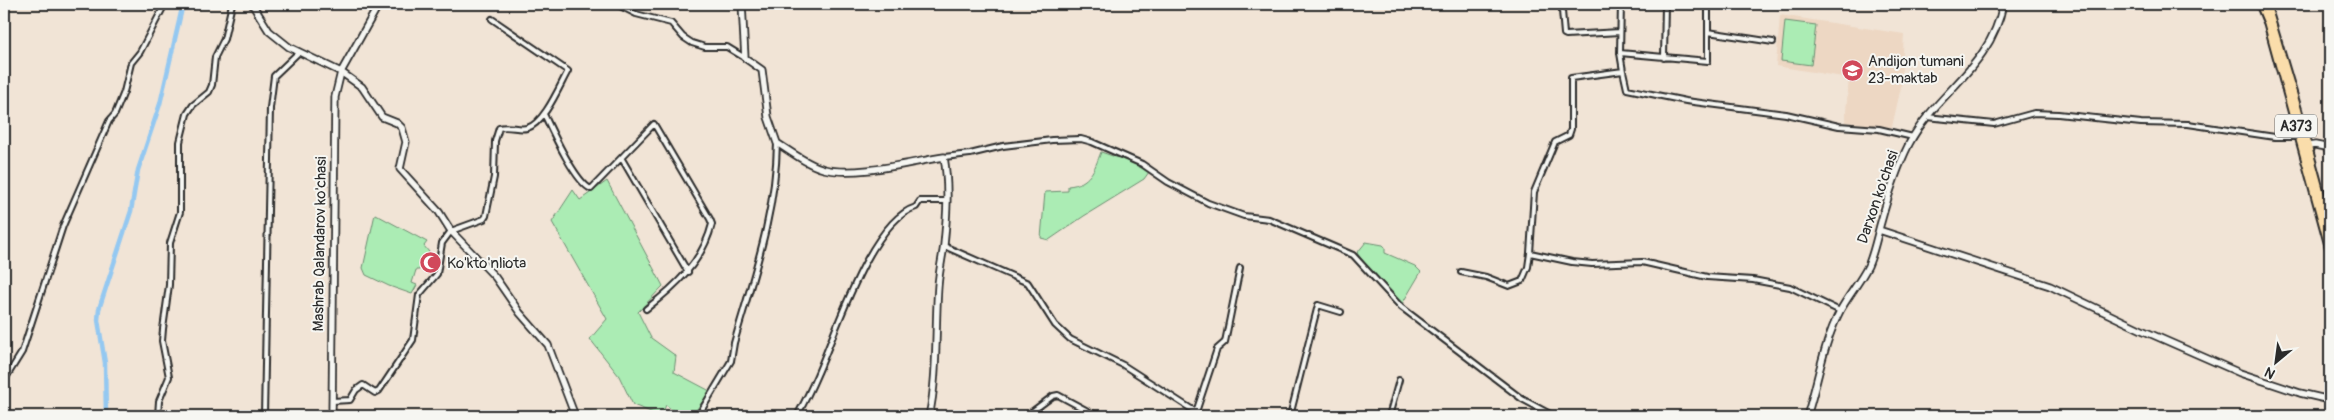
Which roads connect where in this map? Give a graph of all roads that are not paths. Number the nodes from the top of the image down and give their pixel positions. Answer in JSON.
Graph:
{"nodes":[{"id":1,"x":165,"y":4,"type":"edge"},
{"id":2,"x":232,"y":4,"type":"edge"},
{"id":3,"x":252,"y":4,"type":"edge"},
{"id":4,"x":379,"y":4,"type":"edge"},
{"id":5,"x":616,"y":4,"type":"edge"},
{"id":6,"x":742,"y":4,"type":"edge"},
{"id":7,"x":1621,"y":4,"type":"edge"},
{"id":8,"x":1665,"y":4,"type":"edge"},
{"id":9,"x":1708,"y":4,"type":"edge"},
{"id":10,"x":2003,"y":4,"type":"edge"},
{"id":11,"x":2260,"y":4,"type":"edge"},
{"id":12,"x":2266,"y":4,"type":"edge"},
{"id":13,"x":1562,"y":11,"type":"dead end"},
{"id":14,"x":492,"y":19,"type":"dead end"},
{"id":15,"x":1620,"y":32,"type":"junction"},
{"id":16,"x":1708,"y":32,"type":"junction"},
{"id":17,"x":1773,"y":42,"type":"dead end"},
{"id":18,"x":299,"y":52,"type":"junction"},
{"id":19,"x":1620,"y":53,"type":"junction"},
{"id":20,"x":745,"y":58,"type":"junction"},
{"id":21,"x":1664,"y":58,"type":"junction"},
{"id":22,"x":1623,"y":71,"type":"junction"},
{"id":23,"x":340,"y":72,"type":"junction"},
{"id":24,"x":544,"y":114,"type":"junction"},
{"id":25,"x":1928,"y":117,"type":"junction"},
{"id":26,"x":1913,"y":137,"type":"junction"},
{"id":27,"x":2299,"y":137,"type":"junction"},
{"id":28,"x":777,"y":143,"type":"junction"},
{"id":29,"x":2308,"y":146,"type":"junction"},
{"id":30,"x":2330,"y":148,"type":"edge"},
{"id":31,"x":944,"y":157,"type":"junction"},
{"id":32,"x":622,"y":159,"type":"junction"},
{"id":33,"x":947,"y":201,"type":"junction"},
{"id":34,"x":2330,"y":229,"type":"edge"},
{"id":35,"x":1878,"y":230,"type":"junction"},
{"id":36,"x":451,"y":231,"type":"junction"},
{"id":37,"x":944,"y":246,"type":"junction"},
{"id":38,"x":2330,"y":249,"type":"edge"},
{"id":39,"x":1530,"y":253,"type":"junction"},
{"id":40,"x":1240,"y":268,"type":"dead end"},
{"id":41,"x":688,"y":272,"type":"junction"},
{"id":42,"x":1461,"y":272,"type":"dead end"},
{"id":43,"x":646,"y":308,"type":"dead end"},
{"id":44,"x":1840,"y":310,"type":"junction"},
{"id":45,"x":1341,"y":312,"type":"dead end"},
{"id":46,"x":1399,"y":380,"type":"dead end"},
{"id":47,"x":4,"y":381,"type":"edge"},
{"id":48,"x":2330,"y":400,"type":"edge"},
{"id":49,"x":331,"y":401,"type":"junction"},
{"id":50,"x":1195,"y":414,"type":"edge"},
{"id":51,"x":158,"y":416,"type":"edge"},
{"id":52,"x":264,"y":416,"type":"edge"},
{"id":53,"x":332,"y":416,"type":"edge"},
{"id":54,"x":575,"y":416,"type":"edge"},
{"id":55,"x":698,"y":416,"type":"edge"},
{"id":56,"x":797,"y":416,"type":"edge"},
{"id":57,"x":930,"y":416,"type":"edge"},
{"id":58,"x":1026,"y":416,"type":"edge"},
{"id":59,"x":1097,"y":416,"type":"edge"},
{"id":60,"x":1290,"y":416,"type":"edge"},
{"id":61,"x":1389,"y":416,"type":"edge"},
{"id":62,"x":1554,"y":416,"type":"edge"},
{"id":63,"x":1807,"y":416,"type":"edge"}],
"edges":[{"from":1,"to":47,"type":"street"},
{"from":2,"to":51,"type":"street"},
{"from":3,"to":18,"type":"street"},
{"from":4,"to":23,"type":"street","name":"Mashrab Qalandarov ko'chasi"},
{"from":5,"to":20,"type":"street"},
{"from":6,"to":20,"type":"street"},
{"from":7,"to":15,"type":"street"},
{"from":8,"to":21,"type":"street"},
{"from":9,"to":16,"type":"street"},
{"from":10,"to":25,"type":"street","name":"Darxon ko'chasi"},
{"from":11,"to":27,"type":"highway","number":"A373"},
{"from":12,"to":29,"type":"highway","number":"A373"},
{"from":13,"to":15,"type":"street"},
{"from":14,"to":24,"type":"street"},
{"from":15,"to":19,"type":"street"},
{"from":16,"to":17,"type":"street"},
{"from":16,"to":21,"type":"street"},
{"from":18,"to":23,"type":"street"},
{"from":18,"to":52,"type":"street"},
{"from":19,"to":21,"type":"street"},
{"from":19,"to":22,"type":"street"},
{"from":20,"to":28,"type":"street"},
{"from":22,"to":26,"type":"street"},
{"from":22,"to":39,"type":"street"},
{"from":23,"to":36,"type":"street"},
{"from":23,"to":49,"type":"street","name":"Mashrab Qalandarov ko'chasi"},
{"from":24,"to":32,"type":"street"},
{"from":24,"to":36,"type":"street"},
{"from":25,"to":26,"type":"street","name":"Darxon ko'chasi"},
{"from":25,"to":27,"type":"street"},
{"from":26,"to":35,"type":"street","name":"Darxon ko'chasi"},
{"from":27,"to":38,"type":"highway","number":"A373"},
{"from":28,"to":31,"type":"street"},
{"from":28,"to":55,"type":"street"},
{"from":29,"to":30,"type":"street"},
{"from":29,"to":34,"type":"highway","number":"A373"},
{"from":31,"to":33,"type":"street"},
{"from":31,"to":62,"type":"street"},
{"from":32,"to":41,"type":"street"},
{"from":32,"to":41,"type":"street"},
{"from":33,"to":37,"type":"street"},
{"from":33,"to":56,"type":"street"},
{"from":35,"to":44,"type":"street","name":"Darxon ko'chasi"},
{"from":35,"to":48,"type":"street"},
{"from":36,"to":49,"type":"street"},
{"from":36,"to":54,"type":"street"},
{"from":37,"to":50,"type":"street"},
{"from":37,"to":57,"type":"street"},
{"from":39,"to":42,"type":"street"},
{"from":39,"to":44,"type":"street"},
{"from":40,"to":50,"type":"street"},
{"from":41,"to":43,"type":"street"},
{"from":44,"to":63,"type":"street","name":"Darxon ko'chasi"},
{"from":45,"to":60,"type":"street"},
{"from":46,"to":61,"type":"street"},
{"from":49,"to":53,"type":"street","name":"Mashrab Qalandarov ko'chasi"},
{"from":58,"to":59,"type":"street"}]}
